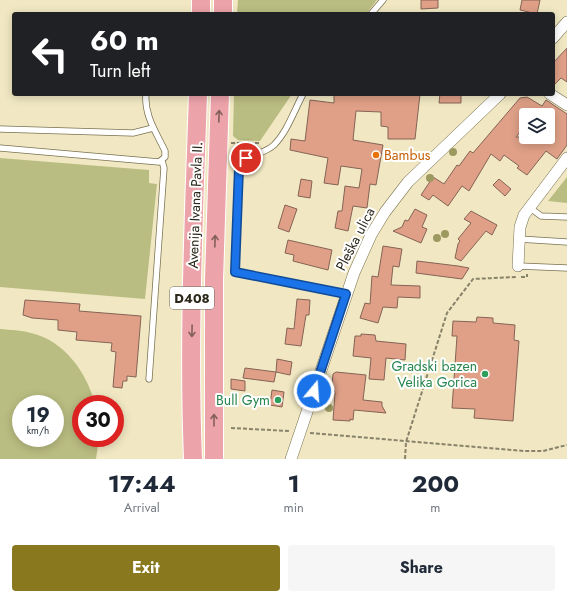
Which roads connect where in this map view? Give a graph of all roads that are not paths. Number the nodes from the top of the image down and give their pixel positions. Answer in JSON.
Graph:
{"nodes":[{"id":1,"x":202,"y":0,"type":"edge"},
{"id":2,"x":223,"y":0,"type":"edge"},
{"id":3,"x":383,"y":0,"type":"edge"},
{"id":4,"x":201,"y":12,"type":"edge"},
{"id":5,"x":222,"y":12,"type":"edge"},
{"id":6,"x":373,"y":12,"type":"edge"},
{"id":7,"x":567,"y":22,"type":"edge"},
{"id":8,"x":555,"y":36,"type":"edge"},
{"id":9,"x":146,"y":96,"type":"edge"},
{"id":10,"x":198,"y":96,"type":"edge"},
{"id":11,"x":220,"y":96,"type":"edge"},
{"id":12,"x":302,"y":96,"type":"edge"},
{"id":13,"x":498,"y":96,"type":"edge"},
{"id":14,"x":553,"y":96,"type":"edge"},
{"id":15,"x":567,"y":105,"type":"edge"},
{"id":16,"x":153,"y":128,"type":"junction"},
{"id":17,"x":0,"y":129,"type":"edge"},
{"id":18,"x":0,"y":148,"type":"edge"},
{"id":19,"x":567,"y":158,"type":"edge"},
{"id":20,"x":162,"y":161,"type":"junction"},
{"id":21,"x":529,"y":207,"type":"junction"},
{"id":22,"x":567,"y":217,"type":"edge"},
{"id":23,"x":519,"y":239,"type":"junction"},
{"id":24,"x":567,"y":242,"type":"edge"},
{"id":25,"x":518,"y":266,"type":"joint"},
{"id":26,"x":567,"y":268,"type":"edge"},
{"id":27,"x":346,"y":294,"type":"junction"},
{"id":28,"x":149,"y":379,"type":"dead end"},
{"id":29,"x":193,"y":459,"type":"edge"},
{"id":30,"x":214,"y":459,"type":"edge"},
{"id":31,"x":291,"y":459,"type":"edge"}],
"edges":[{"from":1,"to":4,"type":"main road"},
{"from":2,"to":5,"type":"main road"},
{"from":3,"to":6,"type":"lane"},
{"from":7,"to":8,"type":"street"},
{"from":9,"to":16,"type":"lane"},
{"from":10,"to":29,"type":"main road","name":"Avenija Ivana Pavla II.","number":"D408","one_way":true},
{"from":30,"to":11,"type":"main road","name":"Avenija Ivana Pavla II.","number":"D408","one_way":true},
{"from":12,"to":27,"type":"lane"},
{"from":13,"to":27,"type":"street","name":"Pleška ulica"},
{"from":14,"to":15,"type":"street"},
{"from":16,"to":17,"type":"lane"},
{"from":16,"to":20,"type":"lane"},
{"from":18,"to":20,"type":"lane"},
{"from":19,"to":21,"type":"street"},
{"from":20,"to":28,"type":"lane"},
{"from":21,"to":22,"type":"lane"},
{"from":21,"to":23,"type":"street"},
{"from":23,"to":24,"type":"lane"},
{"from":23,"to":25,"type":"street"},
{"from":25,"to":26,"type":"lane"},
{"from":27,"to":31,"type":"street","name":"Pleška ulica"}]}
